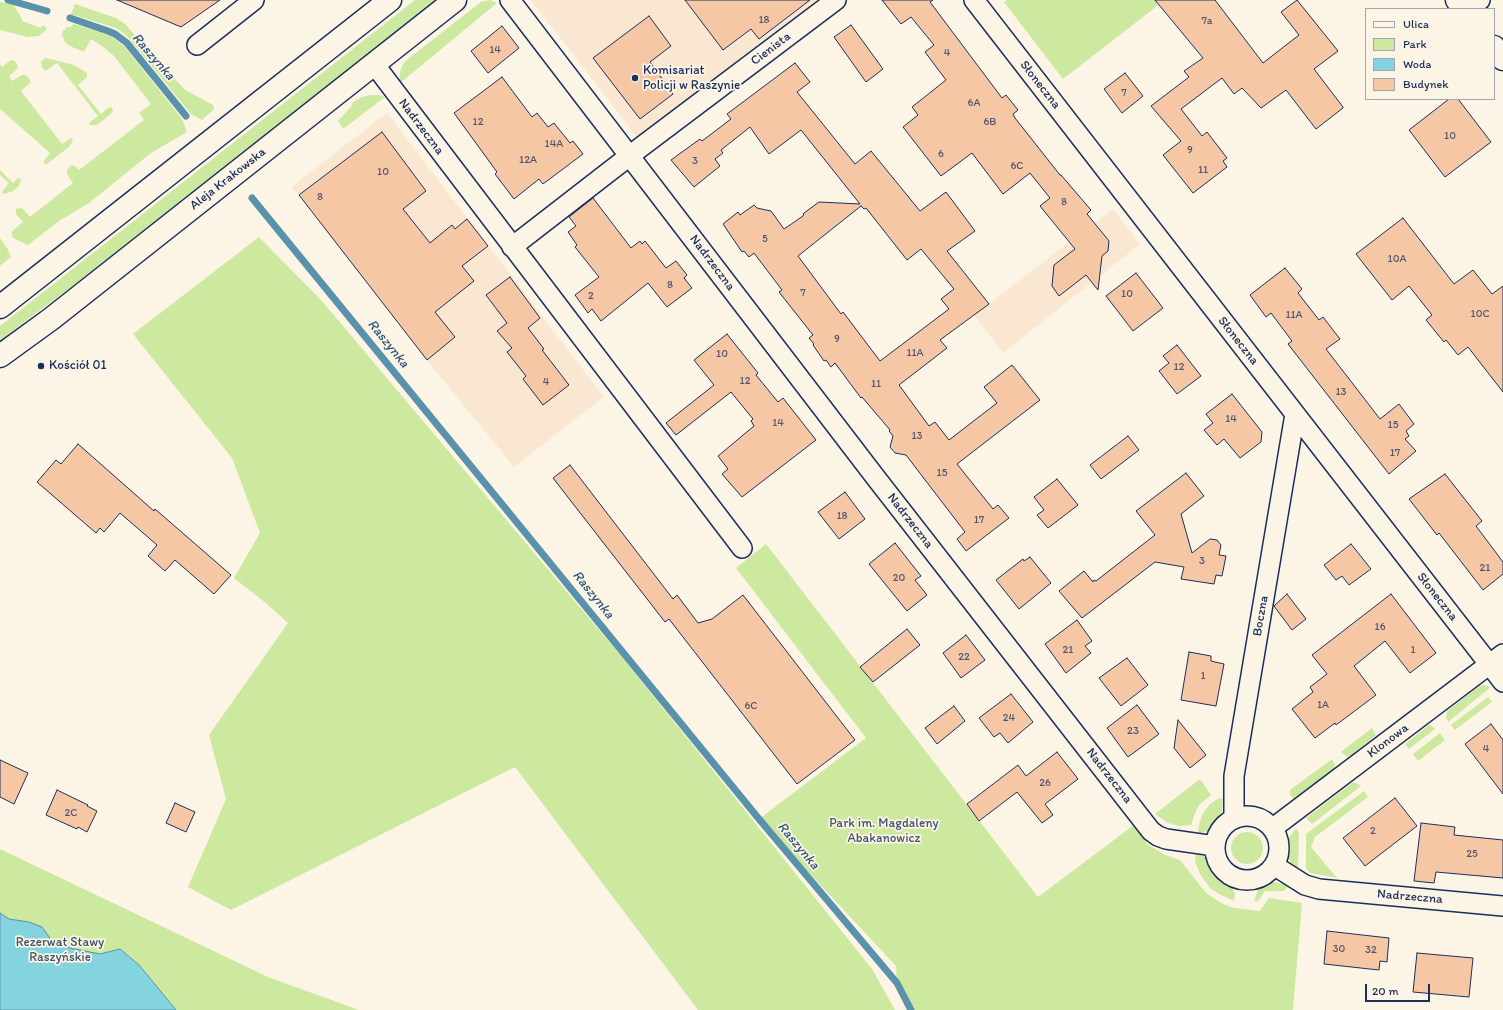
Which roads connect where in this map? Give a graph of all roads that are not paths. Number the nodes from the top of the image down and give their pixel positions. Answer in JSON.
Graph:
{"nodes":[{"id":1,"x":254,"y":0,"type":"edge"},
{"id":2,"x":390,"y":0,"type":"edge"},
{"id":3,"x":455,"y":0,"type":"edge"},
{"id":4,"x":510,"y":0,"type":"edge"},
{"id":5,"x":836,"y":0,"type":"edge"},
{"id":6,"x":974,"y":0,"type":"edge"},
{"id":7,"x":1457,"y":0,"type":"edge"},
{"id":8,"x":1480,"y":0,"type":"edge"},
{"id":9,"x":1463,"y":8,"type":"edge"},
{"id":10,"x":1469,"y":8,"type":"edge"},
{"id":11,"x":197,"y":45,"type":"dead end"},
{"id":12,"x":1495,"y":48,"type":"edge"},
{"id":13,"x":1503,"y":59,"type":"edge"},
{"id":14,"x":374,"y":64,"type":"junction"},
{"id":15,"x":630,"y":156,"type":"junction"},
{"id":16,"x":512,"y":247,"type":"junction"},
{"id":17,"x":0,"y":307,"type":"edge"},
{"id":18,"x":0,"y":356,"type":"edge"},
{"id":19,"x":1295,"y":414,"type":"junction"},
{"id":20,"x":742,"y":548,"type":"dead end"},
{"id":21,"x":1496,"y":659,"type":"edge"},
{"id":22,"x":1503,"y":682,"type":"edge"},
{"id":23,"x":1234,"y":819,"type":"junction"},
{"id":24,"x":1273,"y":828,"type":"junction"},
{"id":25,"x":1215,"y":846,"type":"junction"},
{"id":26,"x":1275,"y":866,"type":"junction"},
{"id":27,"x":1503,"y":906,"type":"edge"}],
"edges":[{"from":1,"to":11,"type":"street"},
{"from":2,"to":17,"type":"main road"},
{"from":3,"to":14,"type":"main road","name":"Aleja Krakowska"},
{"from":4,"to":15,"type":"street","name":"Nadrzeczna"},
{"from":5,"to":15,"type":"street","name":"Cienista"},
{"from":6,"to":19,"type":"street","name":"Słoneczna"},
{"from":7,"to":9,"type":"main road"},
{"from":8,"to":10,"type":"street"},
{"from":12,"to":13,"type":"main road"},
{"from":14,"to":16,"type":"street","name":"Nadrzeczna"},
{"from":14,"to":18,"type":"main road","name":"Aleja Krakowska"},
{"from":15,"to":16,"type":"street"},
{"from":15,"to":25,"type":"street","name":"Nadrzeczna"},
{"from":16,"to":20,"type":"street","name":"Nadrzeczna"},
{"from":19,"to":21,"type":"street","name":"Słoneczna"},
{"from":19,"to":23,"type":"street","name":"Boczna"},
{"from":21,"to":22,"type":"street","name":"Słoneczna"},
{"from":21,"to":24,"type":"street","name":"Klonowa"},
{"from":23,"to":24,"type":"street"},
{"from":23,"to":25,"type":"street"},
{"from":24,"to":26,"type":"street"},
{"from":25,"to":26,"type":"street"},
{"from":26,"to":27,"type":"street","name":"Nadrzeczna"}]}
